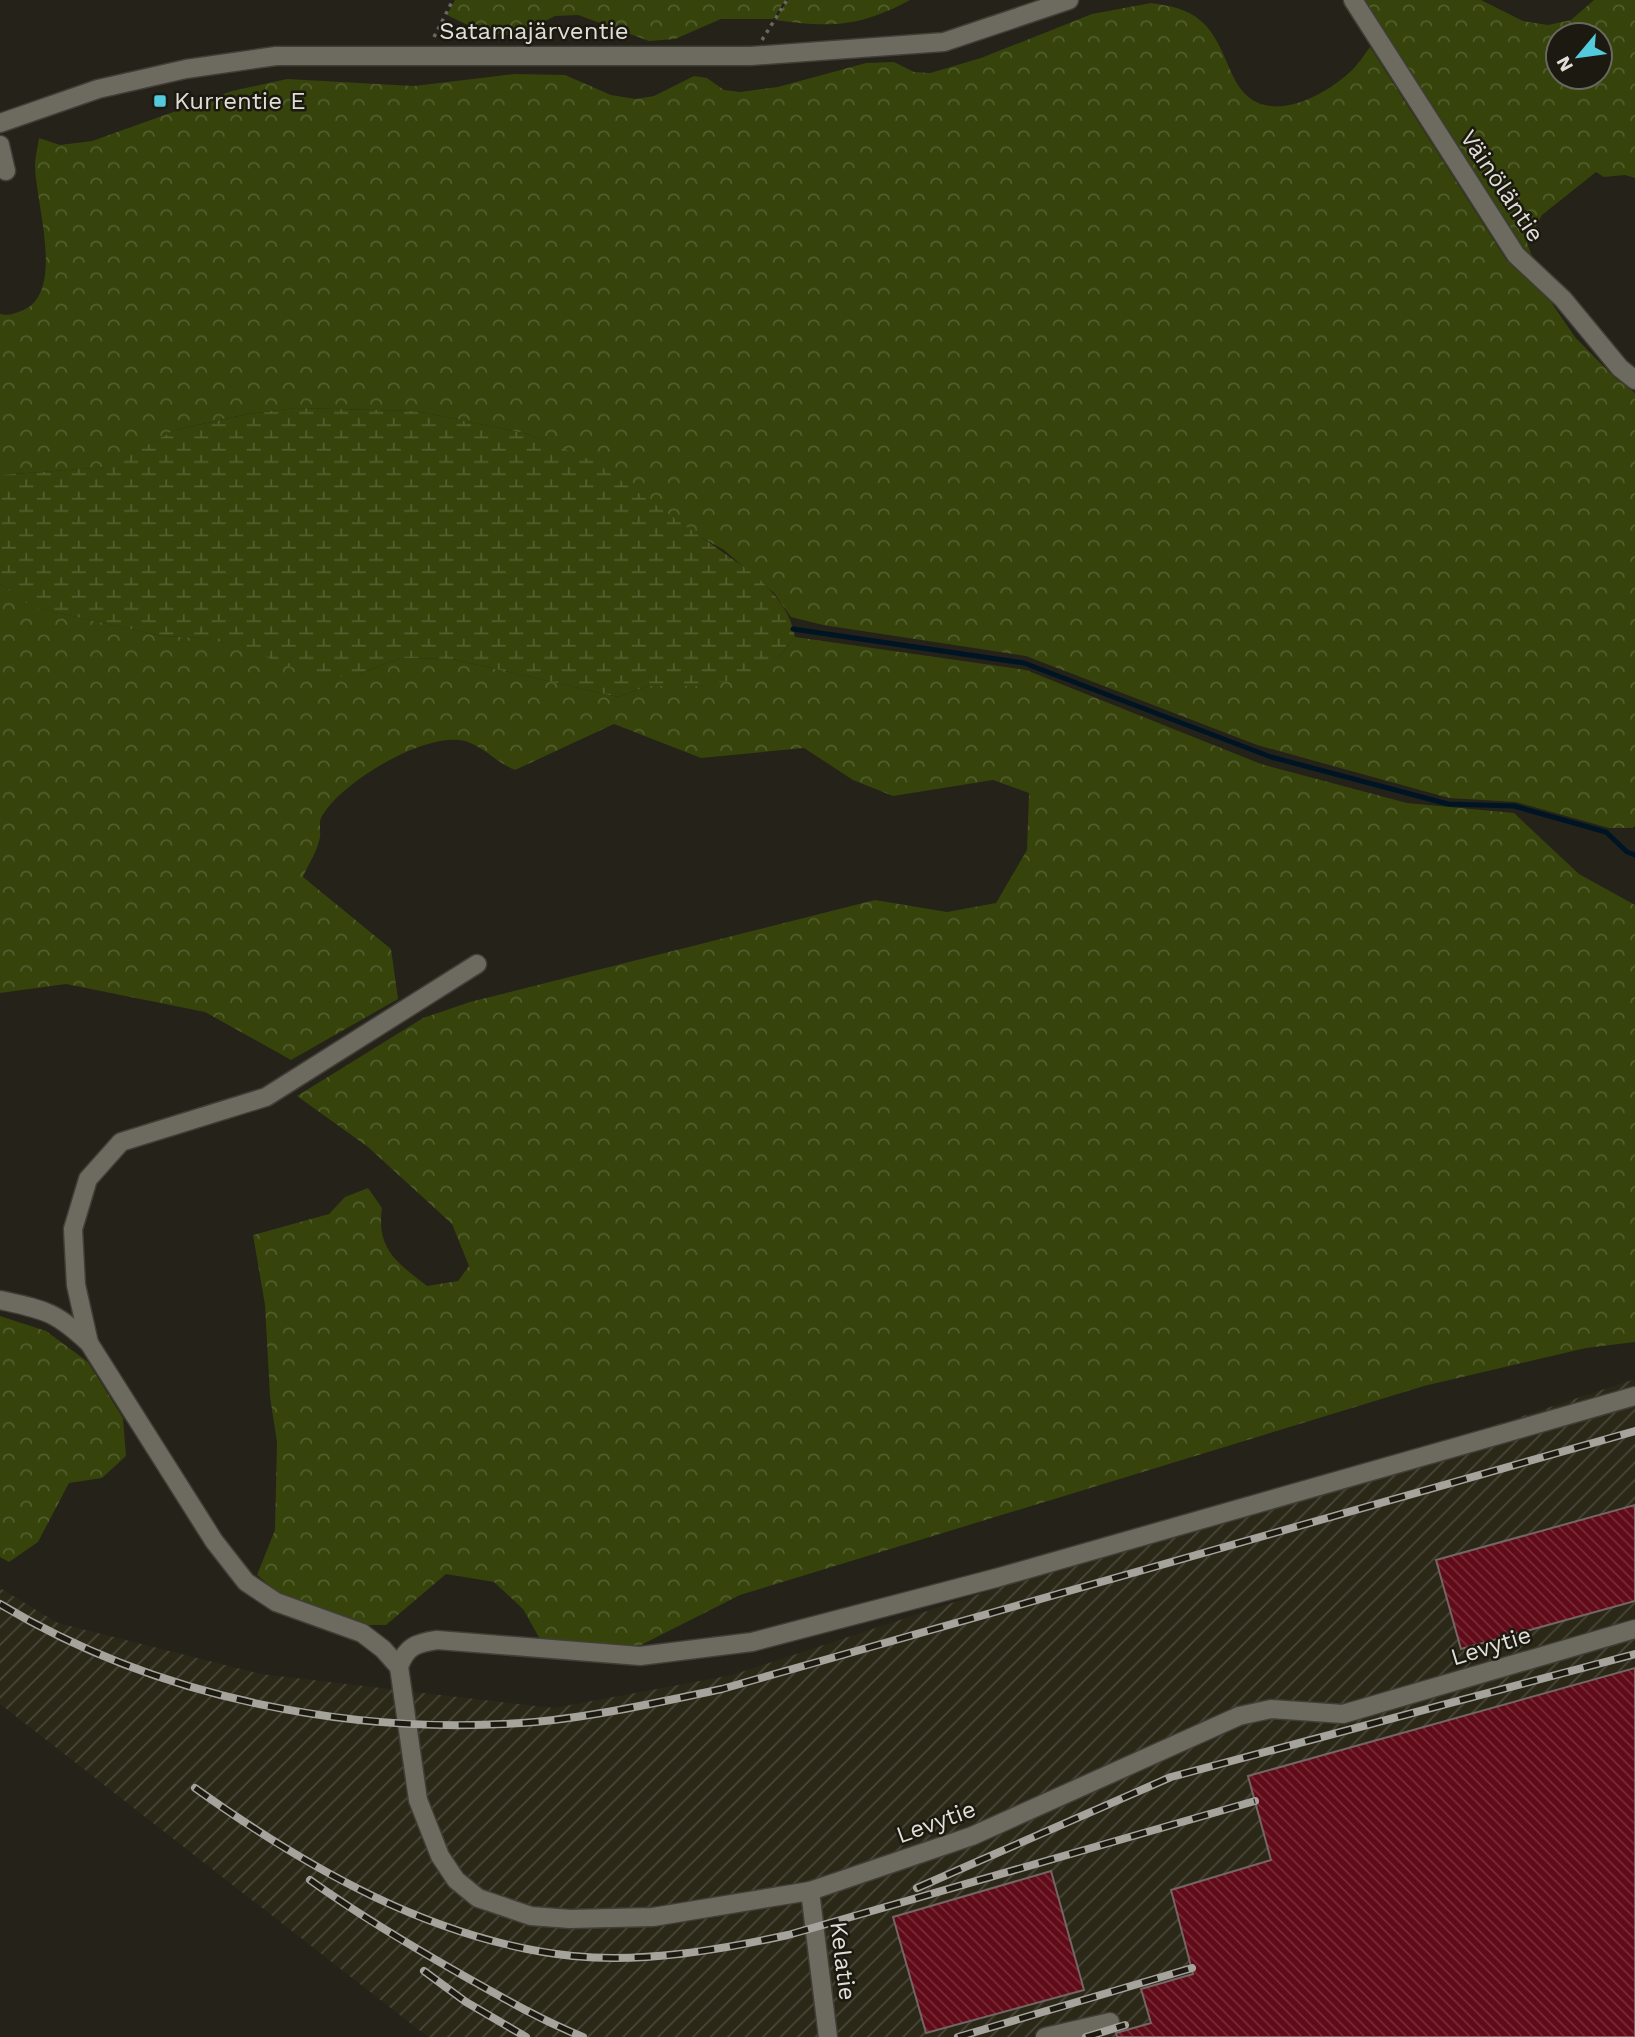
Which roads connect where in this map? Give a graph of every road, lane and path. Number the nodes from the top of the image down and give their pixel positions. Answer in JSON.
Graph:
{"nodes":[{"id":1,"x":453,"y":0,"type":"edge"},
{"id":2,"x":787,"y":0,"type":"edge"},
{"id":3,"x":1069,"y":0,"type":"edge"},
{"id":4,"x":1353,"y":0,"type":"edge"},
{"id":5,"x":434,"y":37,"type":"dead end"},
{"id":6,"x":751,"y":56,"type":"junction"},
{"id":7,"x":0,"y":123,"type":"edge"},
{"id":8,"x":0,"y":145,"type":"edge"},
{"id":9,"x":6,"y":171,"type":"dead end"},
{"id":10,"x":1635,"y":380,"type":"edge"},
{"id":11,"x":477,"y":964,"type":"dead end"},
{"id":12,"x":0,"y":1300,"type":"edge"},
{"id":13,"x":89,"y":1343,"type":"junction"},
{"id":14,"x":1635,"y":1396,"type":"edge"},
{"id":15,"x":1635,"y":1629,"type":"edge"},
{"id":16,"x":400,"y":1667,"type":"junction"},
{"id":17,"x":810,"y":1891,"type":"junction"},
{"id":18,"x":1110,"y":2022,"type":"dead end"},
{"id":19,"x":828,"y":2037,"type":"edge"},
{"id":20,"x":1045,"y":2037,"type":"edge"}],
"edges":[{"from":1,"to":5,"type":"path"},
{"from":2,"to":6,"type":"path"},
{"from":3,"to":6,"type":"street","name":"Satamajärventie"},
{"from":4,"to":10,"type":"street","name":"Väinöläntie"},
{"from":6,"to":7,"type":"street","name":"Satamajärventie"},
{"from":8,"to":9,"type":"street"},
{"from":11,"to":13,"type":"street"},
{"from":12,"to":13,"type":"street"},
{"from":13,"to":16,"type":"street"},
{"from":14,"to":16,"type":"street"},
{"from":15,"to":17,"type":"street","name":"Levytie"},
{"from":16,"to":17,"type":"street","name":"Levytie"},
{"from":17,"to":19,"type":"street","name":"Kelatie"},
{"from":18,"to":20,"type":"street"}]}
